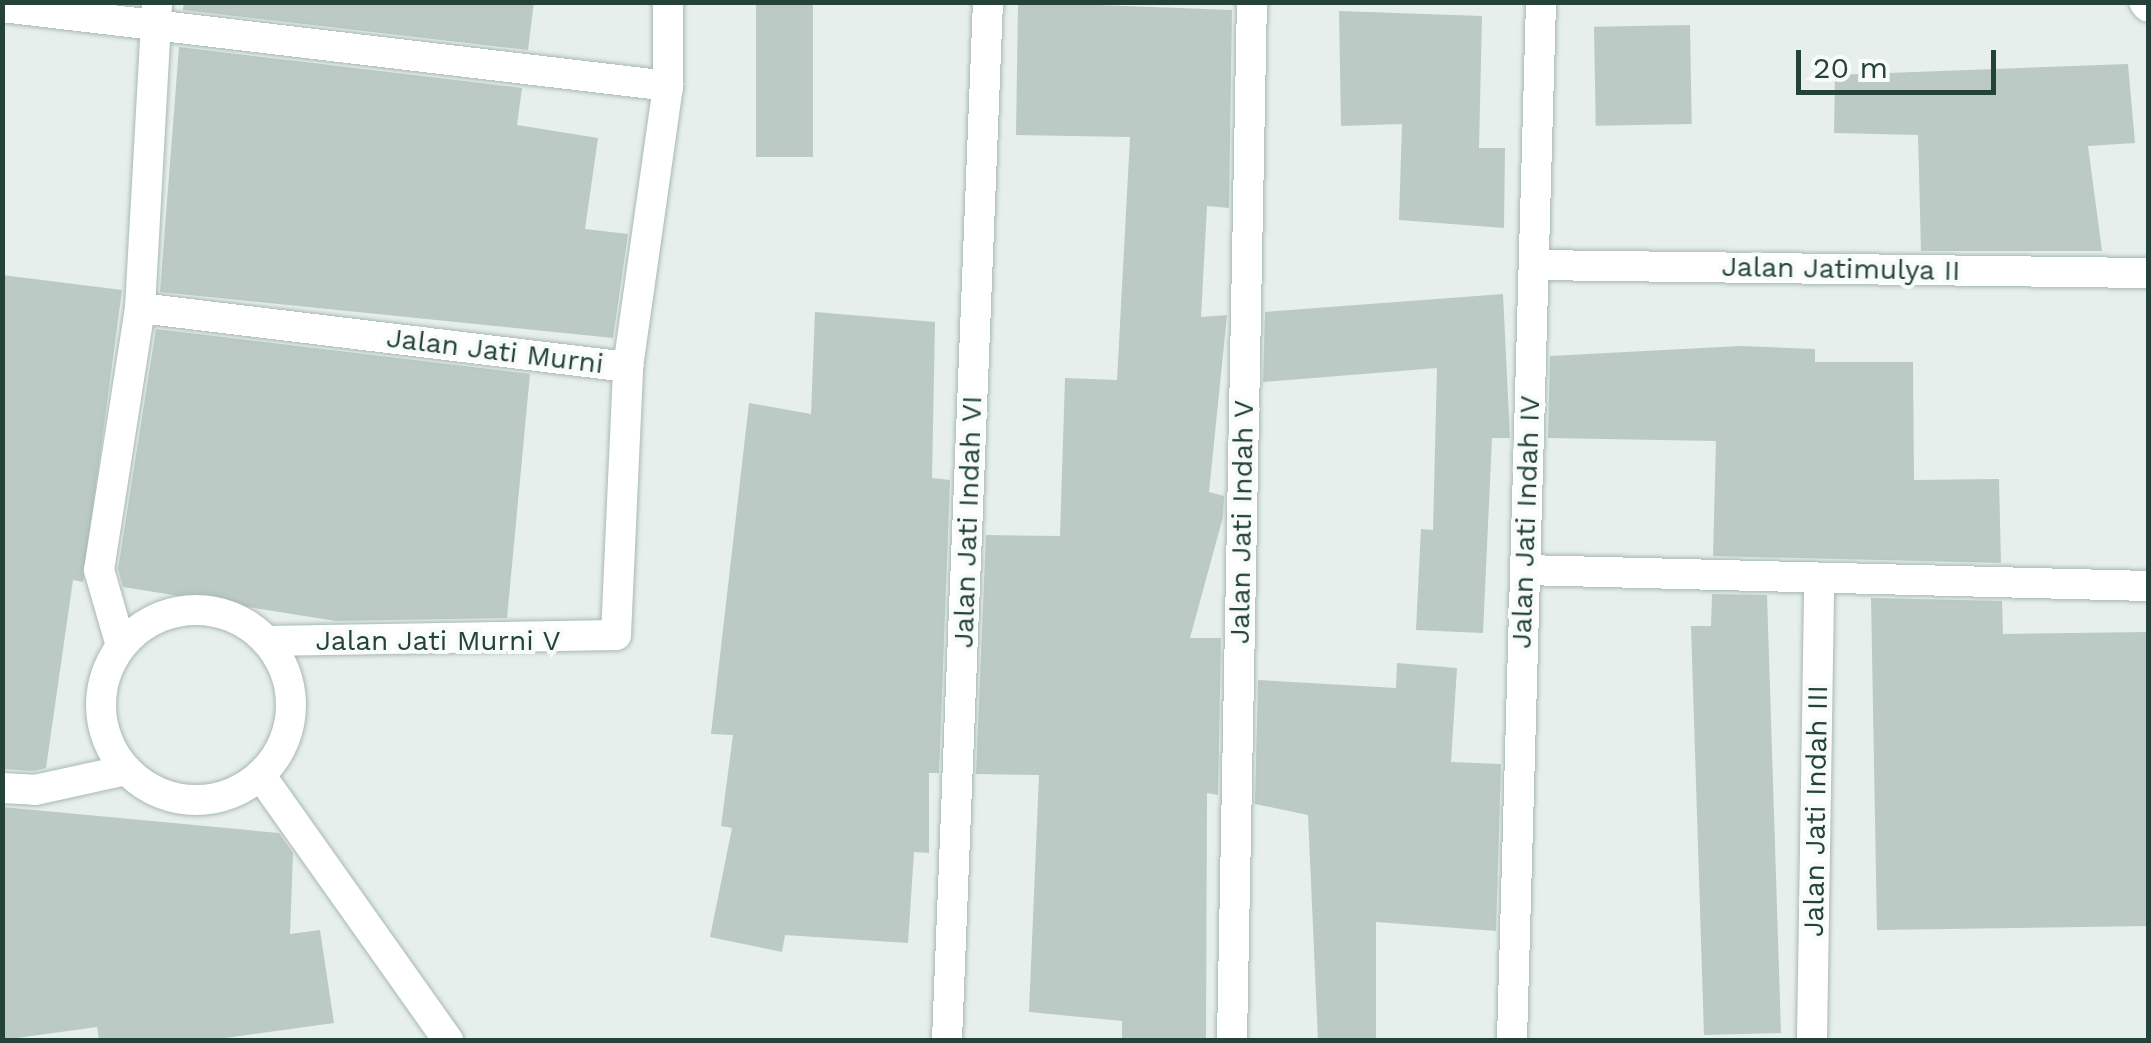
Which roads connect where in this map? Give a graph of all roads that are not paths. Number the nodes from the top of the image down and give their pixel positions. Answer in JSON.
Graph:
{"nodes":[{"id":1,"x":668,"y":2,"type":"edge"},
{"id":2,"x":988,"y":2,"type":"edge"},
{"id":3,"x":1252,"y":2,"type":"edge"},
{"id":4,"x":1540,"y":2,"type":"edge"},
{"id":5,"x":2,"y":7,"type":"edge"},
{"id":6,"x":156,"y":11,"type":"edge"},
{"id":7,"x":668,"y":86,"type":"junction"},
{"id":8,"x":1534,"y":264,"type":"junction"},
{"id":9,"x":2148,"y":273,"type":"edge"},
{"id":10,"x":140,"y":308,"type":"junction"},
{"id":11,"x":628,"y":367,"type":"junction"},
{"id":12,"x":1525,"y":570,"type":"junction"},
{"id":13,"x":1819,"y":581,"type":"junction"},
{"id":14,"x":2148,"y":586,"type":"edge"},
{"id":15,"x":267,"y":640,"type":"junction"},
{"id":16,"x":121,"y":646,"type":"junction"},
{"id":17,"x":126,"y":770,"type":"junction"},
{"id":18,"x":261,"y":776,"type":"junction"},
{"id":19,"x":2,"y":788,"type":"edge"},
{"id":20,"x":448,"y":1040,"type":"edge"},
{"id":21,"x":947,"y":1040,"type":"edge"},
{"id":22,"x":1232,"y":1040,"type":"edge"},
{"id":23,"x":1512,"y":1040,"type":"edge"},
{"id":24,"x":1812,"y":1040,"type":"edge"}],
"edges":[{"from":1,"to":7,"type":"street","name":"Jalan Jati Murni"},
{"from":2,"to":21,"type":"street","name":"Jalan Jati Indah VI"},
{"from":3,"to":22,"type":"street","name":"Jalan Jati Indah V"},
{"from":4,"to":8,"type":"street","name":"Jalan Jati Indah IV"},
{"from":5,"to":6,"type":"street"},
{"from":6,"to":7,"type":"street"},
{"from":6,"to":10,"type":"street"},
{"from":7,"to":11,"type":"street","name":"Jalan Jati Murni"},
{"from":8,"to":9,"type":"street","name":"Jalan Jatimulya II"},
{"from":8,"to":12,"type":"street","name":"Jalan Jati Indah IV"},
{"from":10,"to":11,"type":"street","name":"Jalan Jati Murni"},
{"from":10,"to":16,"type":"street"},
{"from":11,"to":15,"type":"street","name":"Jalan Jati Murni V"},
{"from":12,"to":13,"type":"street"},
{"from":12,"to":23,"type":"street","name":"Jalan Jati Indah IV"},
{"from":13,"to":14,"type":"street"},
{"from":13,"to":24,"type":"street","name":"Jalan Jati Indah III"},
{"from":15,"to":16,"type":"street"},
{"from":15,"to":18,"type":"street"},
{"from":16,"to":17,"type":"street"},
{"from":17,"to":18,"type":"street"},
{"from":17,"to":19,"type":"street"},
{"from":18,"to":20,"type":"street"}]}
